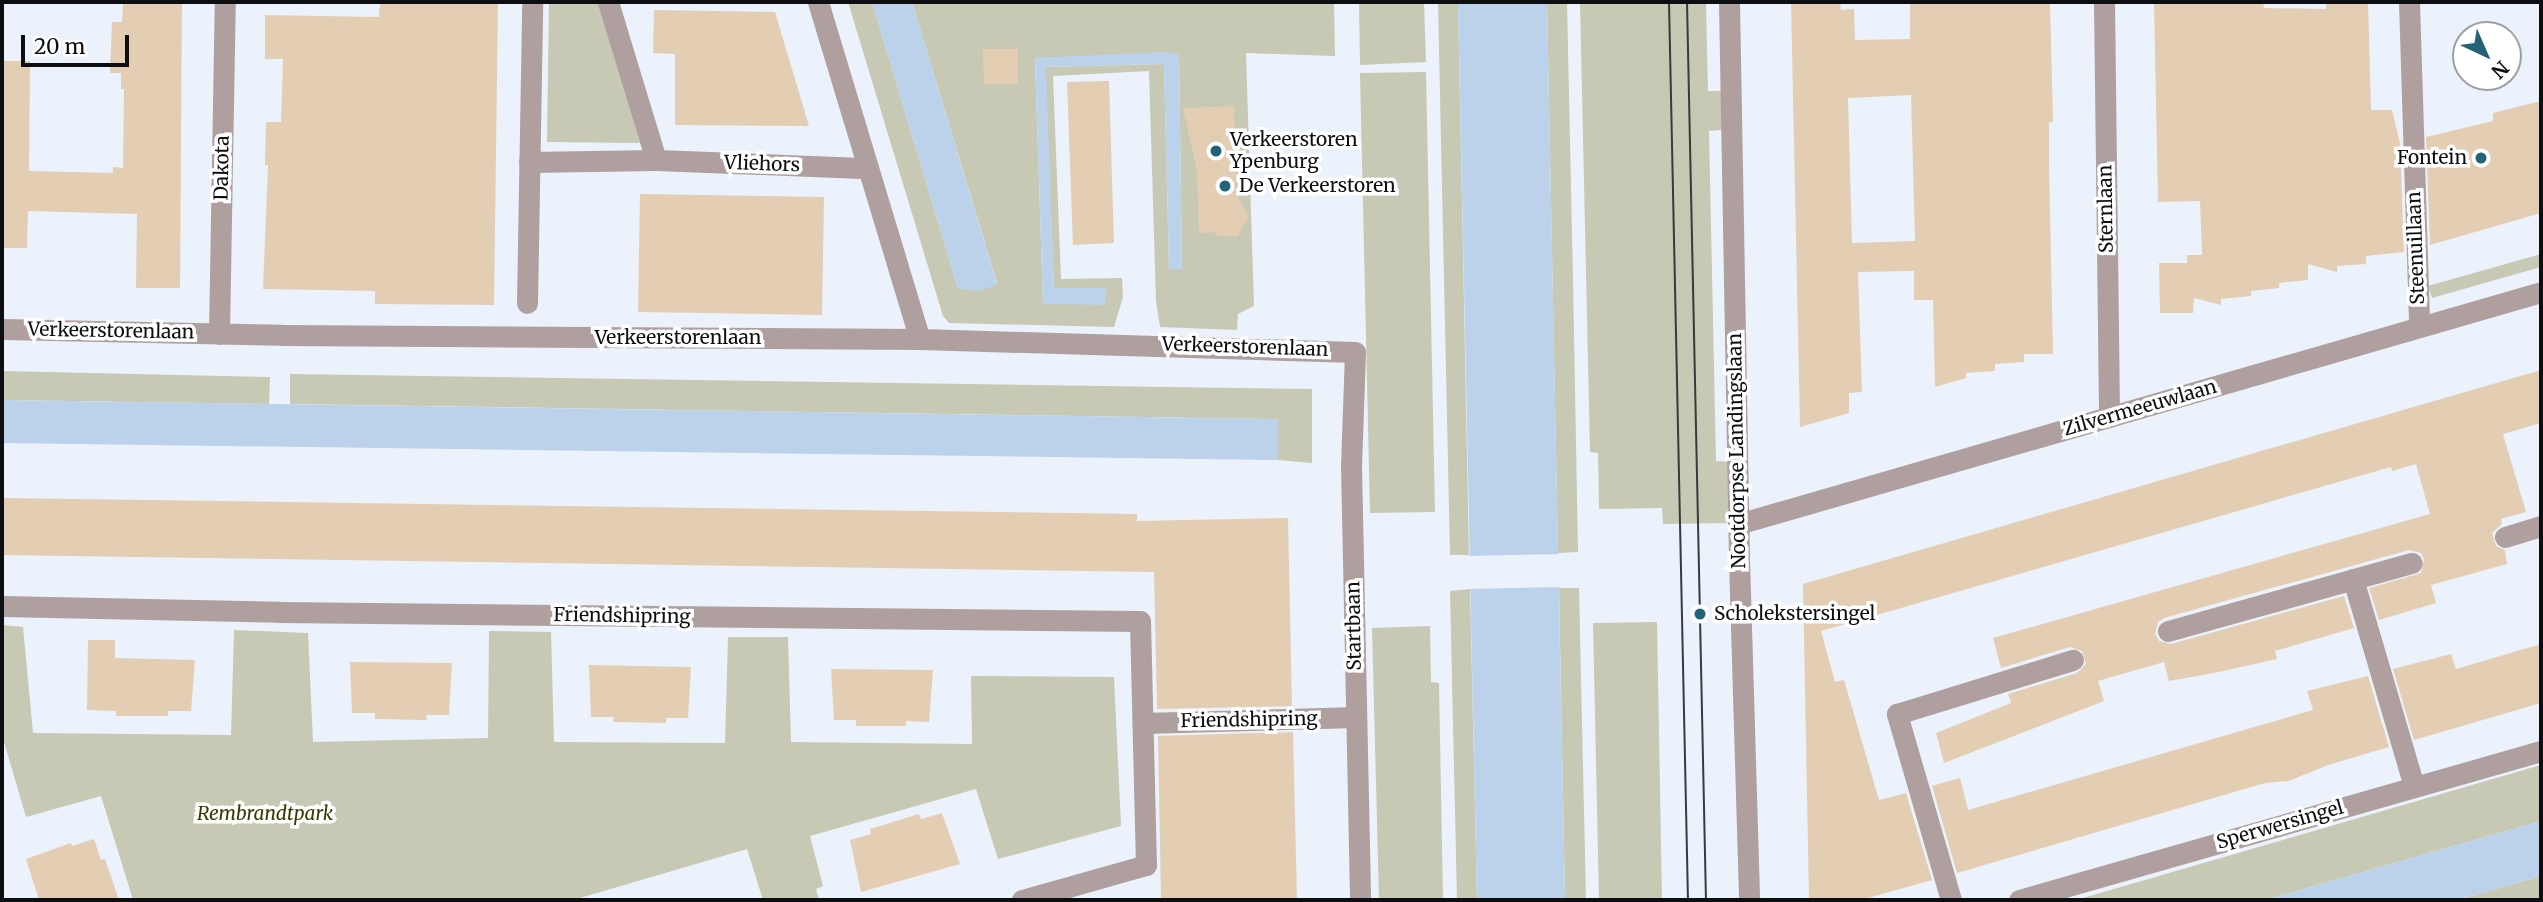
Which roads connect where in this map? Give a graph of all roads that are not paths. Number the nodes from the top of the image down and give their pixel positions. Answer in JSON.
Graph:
{"nodes":[{"id":1,"x":225,"y":2,"type":"edge"},
{"id":2,"x":532,"y":2,"type":"edge"},
{"id":3,"x":608,"y":2,"type":"edge"},
{"id":4,"x":818,"y":2,"type":"edge"},
{"id":5,"x":1729,"y":2,"type":"edge"},
{"id":6,"x":2104,"y":2,"type":"edge"},
{"id":7,"x":2409,"y":2,"type":"edge"},
{"id":8,"x":656,"y":160,"type":"junction"},
{"id":9,"x":529,"y":162,"type":"junction"},
{"id":10,"x":868,"y":169,"type":"junction"},
{"id":11,"x":2541,"y":292,"type":"edge"},
{"id":12,"x":527,"y":303,"type":"dead end"},
{"id":13,"x":2418,"y":327,"type":"junction"},
{"id":14,"x":2,"y":329,"type":"edge"},
{"id":15,"x":219,"y":334,"type":"junction"},
{"id":16,"x":920,"y":339,"type":"junction"},
{"id":17,"x":1355,"y":352,"type":"joint"},
{"id":18,"x":2109,"y":417,"type":"junction"},
{"id":19,"x":1738,"y":524,"type":"junction"},
{"id":20,"x":2541,"y":526,"type":"edge"},
{"id":21,"x":2505,"y":537,"type":"dead end"},
{"id":22,"x":2412,"y":563,"type":"dead end"},
{"id":23,"x":2353,"y":579,"type":"junction"},
{"id":24,"x":2,"y":606,"type":"edge"},
{"id":25,"x":2168,"y":631,"type":"dead end"},
{"id":26,"x":2073,"y":660,"type":"dead end"},
{"id":27,"x":1356,"y":717,"type":"junction"},
{"id":28,"x":1143,"y":723,"type":"junction"},
{"id":29,"x":2541,"y":751,"type":"edge"},
{"id":30,"x":2414,"y":786,"type":"junction"},
{"id":31,"x":1023,"y":900,"type":"edge"},
{"id":32,"x":1360,"y":900,"type":"edge"},
{"id":33,"x":1749,"y":900,"type":"edge"},
{"id":34,"x":1951,"y":900,"type":"edge"},
{"id":35,"x":2019,"y":900,"type":"edge"}],
"edges":[{"from":1,"to":15,"type":"street","name":"Dakota"},
{"from":2,"to":9,"type":"street"},
{"from":3,"to":8,"type":"street"},
{"from":4,"to":10,"type":"street"},
{"from":5,"to":19,"type":"street","name":"Nootdorpse Landingslaan"},
{"from":6,"to":18,"type":"street","name":"Sternlaan"},
{"from":7,"to":13,"type":"street","name":"Steenuillaan"},
{"from":8,"to":9,"type":"street","name":"Vliehors"},
{"from":8,"to":10,"type":"street","name":"Vliehors"},
{"from":9,"to":12,"type":"street"},
{"from":10,"to":16,"type":"street"},
{"from":11,"to":13,"type":"street","name":"Zilvermeeuwlaan"},
{"from":13,"to":18,"type":"street","name":"Zilvermeeuwlaan"},
{"from":14,"to":15,"type":"street","name":"Verkeerstorenlaan"},
{"from":15,"to":16,"type":"street","name":"Verkeerstorenlaan"},
{"from":16,"to":17,"type":"street","name":"Verkeerstorenlaan"},
{"from":17,"to":27,"type":"street","name":"Startbaan"},
{"from":18,"to":19,"type":"street","name":"Zilvermeeuwlaan"},
{"from":19,"to":33,"type":"street","name":"Nootdorpse Landingslaan"},
{"from":20,"to":21,"type":"street"},
{"from":22,"to":23,"type":"street"},
{"from":23,"to":25,"type":"street"},
{"from":23,"to":30,"type":"street"},
{"from":24,"to":28,"type":"street","name":"Friendshipring"},
{"from":26,"to":34,"type":"street"},
{"from":27,"to":28,"type":"street","name":"Friendshipring"},
{"from":27,"to":32,"type":"street","name":"Startbaan"},
{"from":28,"to":31,"type":"street","name":"Friendshipring"},
{"from":29,"to":30,"type":"street","name":"Sperwersingel"},
{"from":30,"to":35,"type":"street","name":"Sperwersingel"}]}
